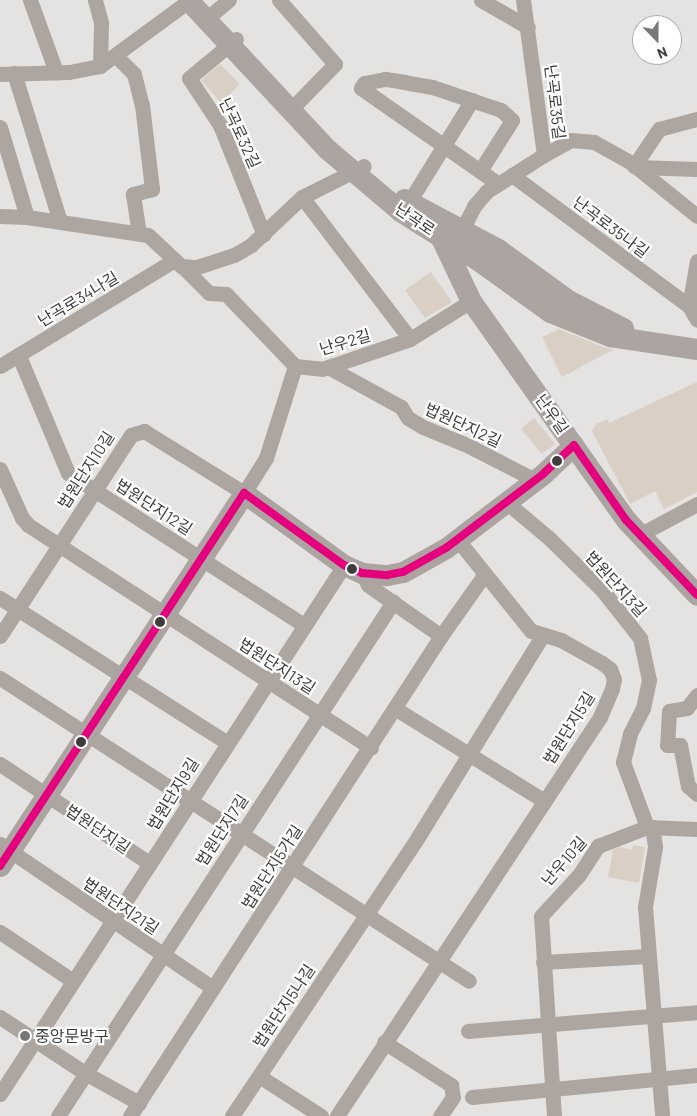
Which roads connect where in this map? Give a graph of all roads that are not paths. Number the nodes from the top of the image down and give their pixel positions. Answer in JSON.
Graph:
{"nodes":[{"id":1,"x":30,"y":0,"type":"edge"},
{"id":2,"x":95,"y":0,"type":"edge"},
{"id":3,"x":229,"y":0,"type":"edge"},
{"id":4,"x":279,"y":0,"type":"edge"},
{"id":5,"x":481,"y":0,"type":"edge"},
{"id":6,"x":522,"y":0,"type":"edge"},
{"id":7,"x":197,"y":6,"type":"edge"},
{"id":8,"x":528,"y":27,"type":"junction"},
{"id":9,"x":232,"y":42,"type":"junction"},
{"id":10,"x":116,"y":56,"type":"junction"},
{"id":11,"x":100,"y":66,"type":"junction"},
{"id":12,"x":56,"y":72,"type":"junction"},
{"id":13,"x":7,"y":74,"type":"edge"},
{"id":14,"x":472,"y":100,"type":"junction"},
{"id":15,"x":297,"y":103,"type":"junction"},
{"id":16,"x":697,"y":119,"type":"edge"},
{"id":17,"x":0,"y":127,"type":"edge"},
{"id":18,"x":443,"y":145,"type":"junction"},
{"id":19,"x":544,"y":155,"type":"junction"},
{"id":20,"x":635,"y":167,"type":"junction"},
{"id":21,"x":358,"y":169,"type":"junction"},
{"id":22,"x":697,"y":169,"type":"edge"},
{"id":23,"x":480,"y":171,"type":"junction"},
{"id":24,"x":512,"y":175,"type":"junction"},
{"id":25,"x":497,"y":183,"type":"junction"},
{"id":26,"x":302,"y":197,"type":"junction"},
{"id":27,"x":409,"y":202,"type":"junction"},
{"id":28,"x":0,"y":216,"type":"edge"},
{"id":29,"x":436,"y":216,"type":"junction"},
{"id":30,"x":697,"y":216,"type":"edge"},
{"id":31,"x":27,"y":217,"type":"junction"},
{"id":32,"x":60,"y":222,"type":"junction"},
{"id":33,"x":462,"y":230,"type":"junction"},
{"id":34,"x":139,"y":234,"type":"junction"},
{"id":35,"x":264,"y":235,"type":"junction"},
{"id":36,"x":441,"y":237,"type":"junction"},
{"id":37,"x":179,"y":264,"type":"junction"},
{"id":38,"x":696,"y":269,"type":"edge"},
{"id":39,"x":472,"y":301,"type":"junction"},
{"id":40,"x":689,"y":306,"type":"junction"},
{"id":41,"x":697,"y":320,"type":"edge"},
{"id":42,"x":410,"y":339,"type":"junction"},
{"id":43,"x":697,"y":339,"type":"edge"},
{"id":44,"x":697,"y":349,"type":"edge"},
{"id":45,"x":19,"y":356,"type":"junction"},
{"id":46,"x":0,"y":366,"type":"edge"},
{"id":47,"x":295,"y":366,"type":"junction"},
{"id":48,"x":328,"y":367,"type":"junction"},
{"id":49,"x":574,"y":445,"type":"junction"},
{"id":50,"x":0,"y":469,"type":"edge"},
{"id":51,"x":535,"y":480,"type":"junction"},
{"id":52,"x":94,"y":489,"type":"junction"},
{"id":53,"x":5,"y":492,"type":"edge"},
{"id":54,"x":244,"y":493,"type":"junction"},
{"id":55,"x":506,"y":502,"type":"junction"},
{"id":56,"x":697,"y":504,"type":"edge"},
{"id":57,"x":639,"y":535,"type":"junction"},
{"id":58,"x":457,"y":539,"type":"junction"},
{"id":59,"x":59,"y":545,"type":"junction"},
{"id":60,"x":201,"y":558,"type":"junction"},
{"id":61,"x":353,"y":569,"type":"junction"},
{"id":62,"x":484,"y":574,"type":"junction"},
{"id":63,"x":697,"y":595,"type":"edge"},
{"id":64,"x":0,"y":598,"type":"edge"},
{"id":65,"x":393,"y":602,"type":"junction"},
{"id":66,"x":17,"y":609,"type":"junction"},
{"id":67,"x":165,"y":614,"type":"junction"},
{"id":68,"x":304,"y":626,"type":"junction"},
{"id":69,"x":0,"y":636,"type":"edge"},
{"id":70,"x":441,"y":636,"type":"junction"},
{"id":71,"x":542,"y":636,"type":"junction"},
{"id":72,"x":122,"y":676,"type":"junction"},
{"id":73,"x":0,"y":678,"type":"edge"},
{"id":74,"x":268,"y":681,"type":"junction"},
{"id":75,"x":697,"y":695,"type":"edge"},
{"id":76,"x":396,"y":709,"type":"junction"},
{"id":77,"x":318,"y":714,"type":"junction"},
{"id":78,"x":87,"y":733,"type":"junction"},
{"id":79,"x":226,"y":742,"type":"junction"},
{"id":80,"x":371,"y":748,"type":"junction"},
{"id":81,"x":469,"y":754,"type":"junction"},
{"id":82,"x":0,"y":764,"type":"edge"},
{"id":83,"x":46,"y":794,"type":"junction"},
{"id":84,"x":697,"y":794,"type":"edge"},
{"id":85,"x":191,"y":799,"type":"junction"},
{"id":86,"x":543,"y":800,"type":"junction"},
{"id":87,"x":650,"y":827,"type":"junction"},
{"id":88,"x":697,"y":829,"type":"edge"},
{"id":89,"x":242,"y":831,"type":"junction"},
{"id":90,"x":3,"y":854,"type":"edge"},
{"id":91,"x":149,"y":863,"type":"junction"},
{"id":92,"x":292,"y":869,"type":"junction"},
{"id":93,"x":366,"y":916,"type":"junction"},
{"id":94,"x":111,"y":921,"type":"junction"},
{"id":95,"x":0,"y":932,"type":"edge"},
{"id":96,"x":162,"y":955,"type":"junction"},
{"id":97,"x":648,"y":956,"type":"junction"},
{"id":98,"x":437,"y":961,"type":"junction"},
{"id":99,"x":543,"y":962,"type":"junction"},
{"id":100,"x":73,"y":981,"type":"junction"},
{"id":101,"x":469,"y":981,"type":"dead end"},
{"id":102,"x":214,"y":988,"type":"junction"},
{"id":103,"x":697,"y":1012,"type":"edge"},
{"id":104,"x":652,"y":1016,"type":"junction"},
{"id":105,"x":0,"y":1018,"type":"edge"},
{"id":106,"x":546,"y":1025,"type":"junction"},
{"id":107,"x":468,"y":1031,"type":"dead end"},
{"id":108,"x":34,"y":1040,"type":"junction"},
{"id":109,"x":384,"y":1042,"type":"junction"},
{"id":110,"x":85,"y":1073,"type":"junction"},
{"id":111,"x":697,"y":1075,"type":"edge"},
{"id":112,"x":259,"y":1076,"type":"junction"},
{"id":113,"x":658,"y":1079,"type":"junction"},
{"id":114,"x":550,"y":1089,"type":"junction"},
{"id":115,"x":0,"y":1094,"type":"edge"},
{"id":116,"x":472,"y":1097,"type":"dead end"},
{"id":117,"x":134,"y":1112,"type":"edge"},
{"id":118,"x":58,"y":1116,"type":"edge"},
{"id":119,"x":232,"y":1116,"type":"edge"},
{"id":120,"x":320,"y":1116,"type":"edge"},
{"id":121,"x":337,"y":1116,"type":"edge"},
{"id":122,"x":440,"y":1116,"type":"edge"},
{"id":123,"x":554,"y":1116,"type":"edge"},
{"id":124,"x":662,"y":1116,"type":"edge"}],
"edges":[{"from":1,"to":12,"type":"street"},
{"from":2,"to":11,"type":"street"},
{"from":3,"to":7,"type":"street"},
{"from":4,"to":15,"type":"street"},
{"from":5,"to":8,"type":"street"},
{"from":6,"to":8,"type":"street","name":"난곡로35길"},
{"from":7,"to":9,"type":"street","name":"난곡로"},
{"from":7,"to":10,"type":"street"},
{"from":8,"to":19,"type":"street","name":"난곡로35길"},
{"from":9,"to":15,"type":"street","name":"난곡로"},
{"from":9,"to":21,"type":"street","name":"난곡로"},
{"from":9,"to":35,"type":"street","name":"난곡로32길"},
{"from":10,"to":11,"type":"street"},
{"from":10,"to":34,"type":"street"},
{"from":11,"to":12,"type":"street"},
{"from":12,"to":13,"type":"street"},
{"from":13,"to":32,"type":"street"},
{"from":14,"to":18,"type":"street","name":"난곡로"},
{"from":14,"to":18,"type":"street"},
{"from":14,"to":23,"type":"street"},
{"from":15,"to":21,"type":"street","name":"난곡로"},
{"from":16,"to":20,"type":"street"},
{"from":17,"to":31,"type":"street"},
{"from":18,"to":23,"type":"street"},
{"from":18,"to":27,"type":"street","name":"난곡로"},
{"from":19,"to":20,"type":"street"},
{"from":19,"to":24,"type":"street","name":"난곡로35길"},
{"from":20,"to":22,"type":"street"},
{"from":20,"to":30,"type":"street"},
{"from":21,"to":26,"type":"street"},
{"from":21,"to":27,"type":"street","name":"난곡로"},
{"from":21,"to":36,"type":"street","name":"난곡로"},
{"from":23,"to":25,"type":"street"},
{"from":24,"to":25,"type":"street","name":"난곡로35길"},
{"from":24,"to":40,"type":"street","name":"난곡로35나길"},
{"from":25,"to":33,"type":"street","name":"난곡로35길"},
{"from":26,"to":35,"type":"street"},
{"from":26,"to":42,"type":"street"},
{"from":27,"to":29,"type":"street","name":"난곡로"},
{"from":28,"to":31,"type":"street"},
{"from":29,"to":33,"type":"street","name":"난곡로"},
{"from":29,"to":36,"type":"street","name":"난우길"},
{"from":31,"to":32,"type":"street"},
{"from":32,"to":34,"type":"street"},
{"from":33,"to":43,"type":"street","name":"난곡로"},
{"from":34,"to":37,"type":"street"},
{"from":35,"to":37,"type":"street"},
{"from":36,"to":39,"type":"street","name":"난우길"},
{"from":36,"to":44,"type":"street","name":"난곡로"},
{"from":37,"to":45,"type":"street","name":"난곡로34나길"},
{"from":37,"to":47,"type":"street"},
{"from":38,"to":40,"type":"street"},
{"from":39,"to":42,"type":"street","name":"난우2길"},
{"from":39,"to":49,"type":"street","name":"난우길"},
{"from":40,"to":41,"type":"street"},
{"from":42,"to":48,"type":"street","name":"난우2길"},
{"from":45,"to":46,"type":"street","name":"난곡로34나길"},
{"from":45,"to":52,"type":"street","name":"법원단지12길"},
{"from":47,"to":48,"type":"street","name":"난우2길"},
{"from":47,"to":54,"type":"street"},
{"from":48,"to":51,"type":"street","name":"법원단지2길"},
{"from":49,"to":51,"type":"street"},
{"from":49,"to":57,"type":"street","name":"난우길"},
{"from":50,"to":53,"type":"street","name":"법원단지13길"},
{"from":51,"to":55,"type":"street"},
{"from":52,"to":54,"type":"street","name":"법원단지10길"},
{"from":52,"to":59,"type":"street","name":"법원단지10길"},
{"from":52,"to":60,"type":"street","name":"법원단지12길"},
{"from":53,"to":59,"type":"street","name":"법원단지13길"},
{"from":54,"to":60,"type":"street"},
{"from":54,"to":61,"type":"street"},
{"from":55,"to":58,"type":"street"},
{"from":55,"to":87,"type":"street","name":"법원단지3길"},
{"from":56,"to":57,"type":"street"},
{"from":57,"to":63,"type":"street","name":"난우길"},
{"from":58,"to":61,"type":"street"},
{"from":58,"to":62,"type":"street","name":"법원단지5길"},
{"from":59,"to":66,"type":"street","name":"법원단지10길"},
{"from":59,"to":67,"type":"street","name":"법원단지13길"},
{"from":60,"to":67,"type":"street"},
{"from":60,"to":68,"type":"street"},
{"from":61,"to":65,"type":"street"},
{"from":61,"to":68,"type":"street","name":"법원단지9길"},
{"from":62,"to":70,"type":"street","name":"법원단지5가길"},
{"from":62,"to":71,"type":"street","name":"법원단지5길"},
{"from":64,"to":66,"type":"street"},
{"from":65,"to":70,"type":"street"},
{"from":65,"to":77,"type":"street","name":"법원단지7길"},
{"from":66,"to":69,"type":"street","name":"법원단지10길"},
{"from":66,"to":72,"type":"street"},
{"from":67,"to":72,"type":"street"},
{"from":67,"to":74,"type":"street","name":"법원단지13길"},
{"from":68,"to":74,"type":"street","name":"법원단지9길"},
{"from":70,"to":76,"type":"street","name":"법원단지5가길"},
{"from":71,"to":81,"type":"street","name":"법원단지5나길"},
{"from":71,"to":86,"type":"street","name":"법원단지5길"},
{"from":72,"to":78,"type":"street"},
{"from":72,"to":79,"type":"street"},
{"from":73,"to":78,"type":"street"},
{"from":74,"to":77,"type":"street","name":"법원단지13길"},
{"from":74,"to":79,"type":"street","name":"법원단지9길"},
{"from":75,"to":84,"type":"street"},
{"from":76,"to":80,"type":"street","name":"법원단지5가길"},
{"from":76,"to":81,"type":"street"},
{"from":77,"to":80,"type":"street","name":"법원단지13길"},
{"from":77,"to":89,"type":"street","name":"법원단지7길"},
{"from":78,"to":83,"type":"street"},
{"from":78,"to":85,"type":"street"},
{"from":79,"to":85,"type":"street","name":"법원단지9길"},
{"from":80,"to":92,"type":"street","name":"법원단지5가길"},
{"from":81,"to":86,"type":"street"},
{"from":81,"to":93,"type":"street","name":"법원단지5나길"},
{"from":82,"to":83,"type":"street","name":"법원단지길"},
{"from":83,"to":90,"type":"street"},
{"from":83,"to":91,"type":"street","name":"법원단지길"},
{"from":85,"to":89,"type":"street"},
{"from":85,"to":91,"type":"street","name":"법원단지9길"},
{"from":86,"to":98,"type":"street","name":"법원단지5길"},
{"from":87,"to":88,"type":"street","name":"난우10길"},
{"from":87,"to":97,"type":"street","name":"법원단지3길"},
{"from":87,"to":99,"type":"street","name":"난우10길"},
{"from":89,"to":92,"type":"street"},
{"from":89,"to":96,"type":"street","name":"법원단지7길"},
{"from":90,"to":94,"type":"street","name":"법원단지21길"},
{"from":91,"to":94,"type":"street","name":"법원단지9길"},
{"from":92,"to":93,"type":"street"},
{"from":92,"to":102,"type":"street","name":"법원단지5가길"},
{"from":93,"to":98,"type":"street"},
{"from":93,"to":112,"type":"street","name":"법원단지5나길"},
{"from":94,"to":96,"type":"street","name":"법원단지21길"},
{"from":94,"to":100,"type":"street","name":"법원단지9길"},
{"from":95,"to":100,"type":"street"},
{"from":96,"to":102,"type":"street","name":"법원단지21길"},
{"from":96,"to":110,"type":"street","name":"법원단지7길"},
{"from":97,"to":99,"type":"street"},
{"from":97,"to":104,"type":"street","name":"법원단지3길"},
{"from":98,"to":101,"type":"street"},
{"from":98,"to":109,"type":"street","name":"법원단지5길"},
{"from":99,"to":106,"type":"street","name":"난우10길"},
{"from":100,"to":108,"type":"street","name":"법원단지9길"},
{"from":102,"to":117,"type":"street","name":"법원단지5가길"},
{"from":103,"to":104,"type":"street"},
{"from":104,"to":106,"type":"street"},
{"from":104,"to":113,"type":"street","name":"법원단지3길"},
{"from":105,"to":108,"type":"street"},
{"from":106,"to":107,"type":"street"},
{"from":106,"to":114,"type":"street","name":"난우10길"},
{"from":108,"to":110,"type":"street"},
{"from":108,"to":115,"type":"street","name":"법원단지9길"},
{"from":109,"to":121,"type":"street","name":"법원단지5길"},
{"from":109,"to":122,"type":"street"},
{"from":110,"to":117,"type":"street"},
{"from":110,"to":118,"type":"street","name":"법원단지7길"},
{"from":111,"to":113,"type":"street"},
{"from":112,"to":119,"type":"street","name":"법원단지5나길"},
{"from":112,"to":120,"type":"street"},
{"from":113,"to":114,"type":"street"},
{"from":113,"to":124,"type":"street","name":"법원단지3길"},
{"from":114,"to":116,"type":"street"},
{"from":114,"to":123,"type":"street","name":"난우10길"}]}
